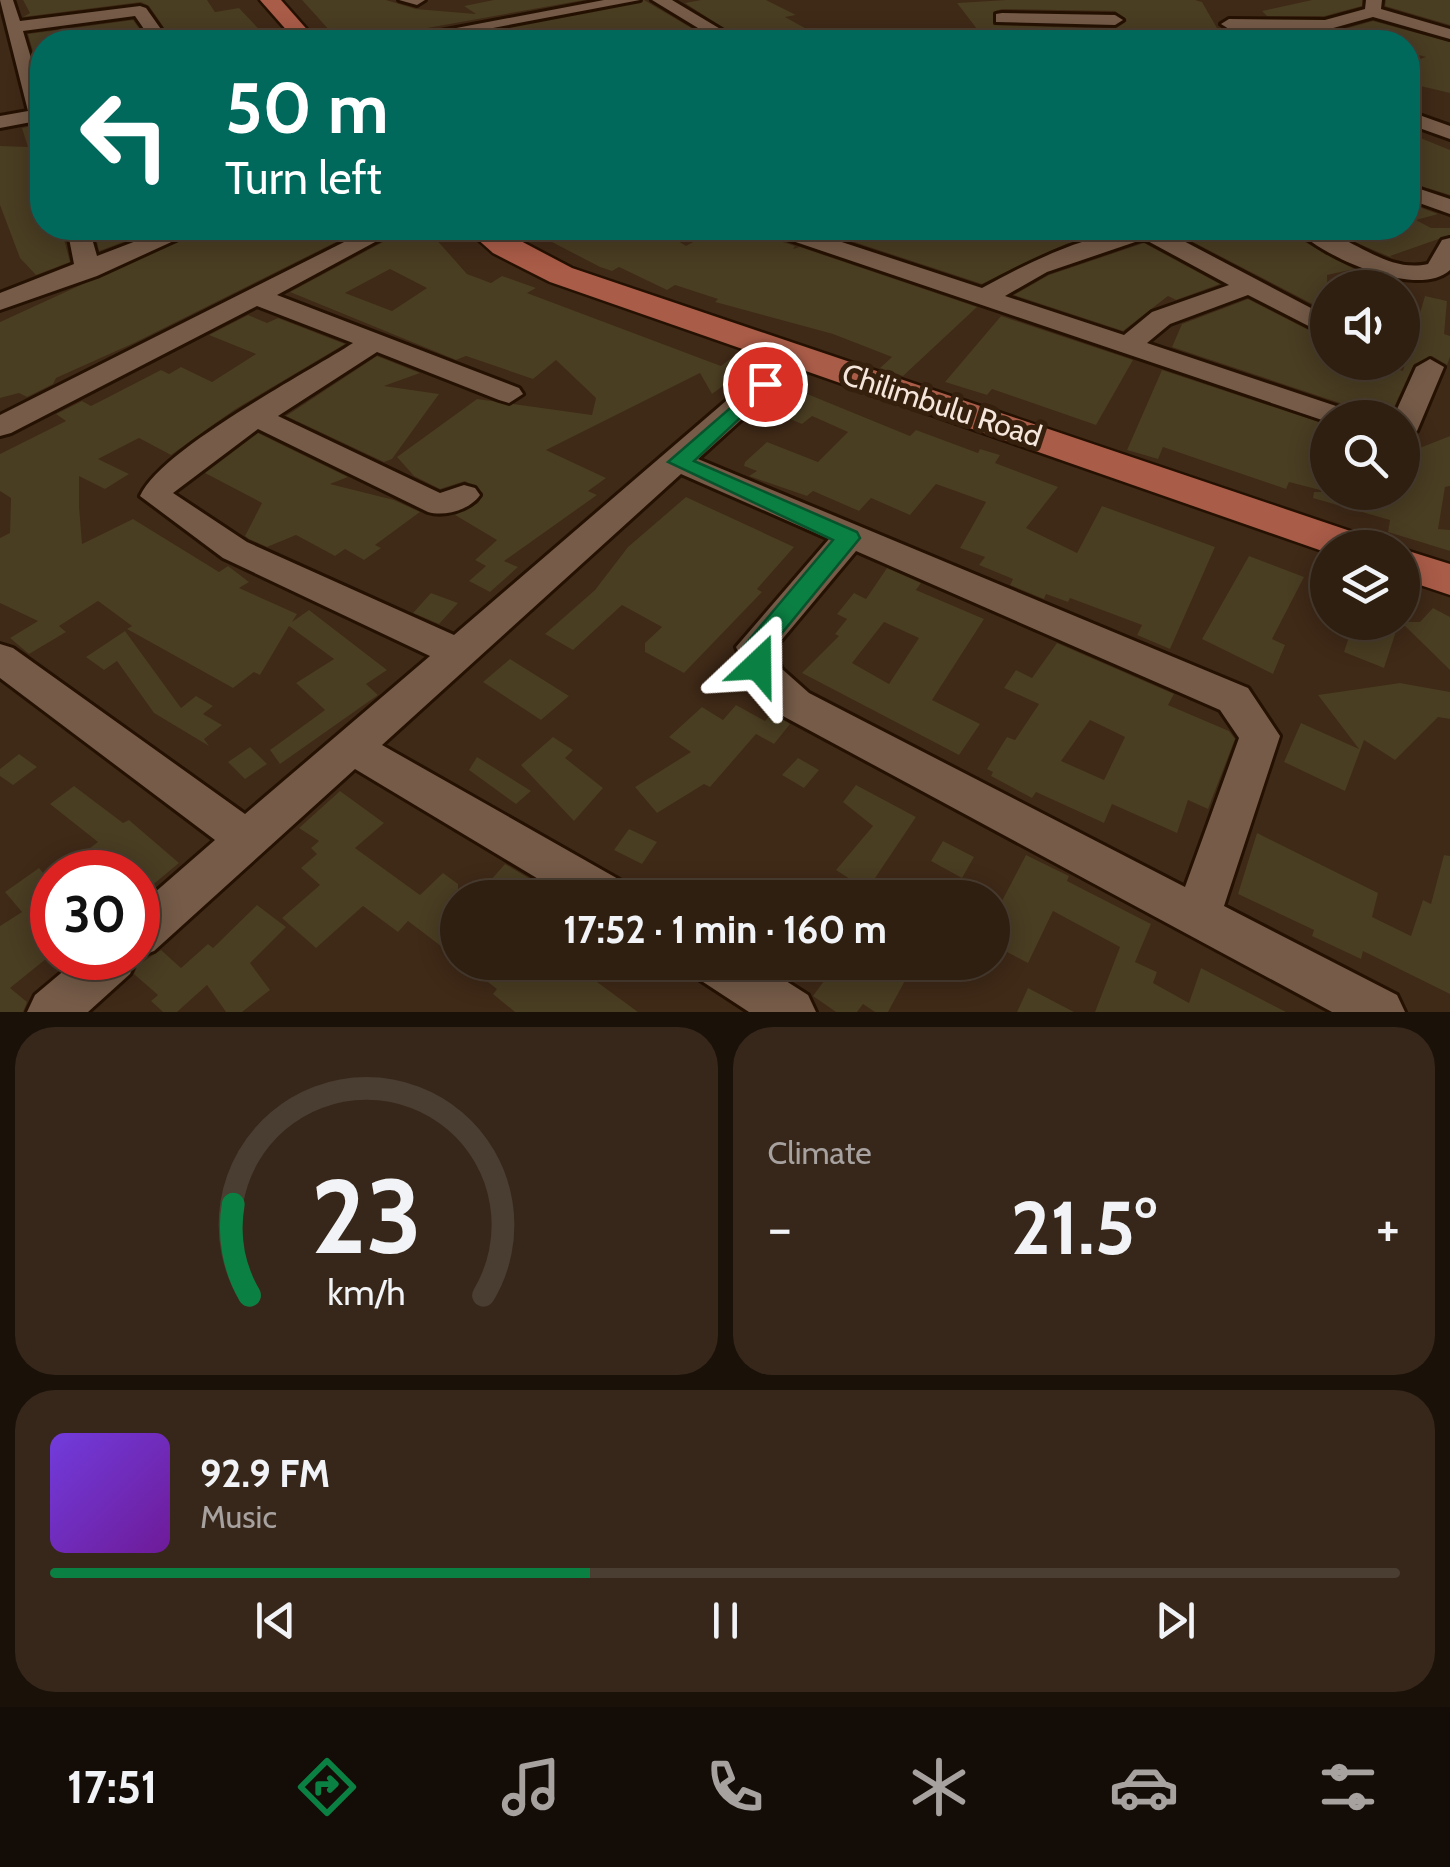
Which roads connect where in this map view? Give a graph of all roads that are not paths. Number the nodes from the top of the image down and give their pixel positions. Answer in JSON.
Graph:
{"nodes":[{"id":1,"x":5,"y":0,"type":"edge"},
{"id":2,"x":270,"y":0,"type":"edge"},
{"id":3,"x":407,"y":0,"type":"edge"},
{"id":4,"x":416,"y":0,"type":"edge"},
{"id":5,"x":632,"y":0,"type":"edge"},
{"id":6,"x":660,"y":0,"type":"edge"},
{"id":7,"x":992,"y":0,"type":"edge"},
{"id":8,"x":1102,"y":0,"type":"edge"},
{"id":9,"x":610,"y":2,"type":"edge"},
{"id":10,"x":1373,"y":6,"type":"edge"},
{"id":11,"x":1214,"y":9,"type":"dead end"},
{"id":12,"x":1002,"y":18,"type":"junction"},
{"id":13,"x":1228,"y":24,"type":"junction"},
{"id":14,"x":15,"y":27,"type":"junction"},
{"id":15,"x":152,"y":30,"type":"edge"},
{"id":16,"x":296,"y":30,"type":"edge"},
{"id":17,"x":488,"y":30,"type":"edge"},
{"id":18,"x":712,"y":30,"type":"edge"},
{"id":19,"x":1010,"y":30,"type":"edge"},
{"id":20,"x":1236,"y":30,"type":"edge"},
{"id":21,"x":1450,"y":34,"type":"edge"},
{"id":22,"x":30,"y":56,"type":"edge"},
{"id":23,"x":30,"y":117,"type":"edge"},
{"id":24,"x":0,"y":122,"type":"edge"},
{"id":25,"x":1420,"y":122,"type":"edge"},
{"id":26,"x":1450,"y":133,"type":"edge"},
{"id":27,"x":1420,"y":196,"type":"edge"},
{"id":28,"x":1450,"y":206,"type":"edge"},
{"id":29,"x":81,"y":240,"type":"edge"},
{"id":30,"x":161,"y":240,"type":"edge"},
{"id":31,"x":365,"y":240,"type":"edge"},
{"id":32,"x":497,"y":240,"type":"edge"},
{"id":33,"x":819,"y":240,"type":"edge"},
{"id":34,"x":1114,"y":240,"type":"edge"},
{"id":35,"x":1164,"y":240,"type":"edge"},
{"id":36,"x":1332,"y":240,"type":"edge"},
{"id":37,"x":1450,"y":246,"type":"edge"},
{"id":38,"x":88,"y":270,"type":"junction"},
{"id":39,"x":1249,"y":286,"type":"junction"},
{"id":40,"x":253,"y":295,"type":"junction"},
{"id":41,"x":987,"y":296,"type":"junction"},
{"id":42,"x":0,"y":302,"type":"edge"},
{"id":43,"x":1310,"y":318,"type":"edge"},
{"id":44,"x":371,"y":344,"type":"junction"},
{"id":45,"x":1130,"y":344,"type":"junction"},
{"id":46,"x":794,"y":357,"type":"junction"},
{"id":47,"x":1428,"y":366,"type":"edge"},
{"id":48,"x":509,"y":394,"type":"dead end"},
{"id":49,"x":1414,"y":400,"type":"edge"},
{"id":50,"x":1310,"y":406,"type":"edge"},
{"id":51,"x":258,"y":418,"type":"junction"},
{"id":52,"x":0,"y":426,"type":"edge"},
{"id":53,"x":679,"y":462,"type":"junction"},
{"id":54,"x":464,"y":495,"type":"dead end"},
{"id":55,"x":1310,"y":532,"type":"edge"},
{"id":56,"x":848,"y":538,"type":"junction"},
{"id":57,"x":1420,"y":569,"type":"edge"},
{"id":58,"x":1450,"y":580,"type":"edge"},
{"id":59,"x":458,"y":653,"type":"junction"},
{"id":60,"x":0,"y":658,"type":"edge"},
{"id":61,"x":352,"y":747,"type":"junction"},
{"id":62,"x":246,"y":840,"type":"junction"},
{"id":63,"x":581,"y":880,"type":"edge"},
{"id":64,"x":160,"y":916,"type":"edge"},
{"id":65,"x":1197,"y":918,"type":"junction"},
{"id":66,"x":88,"y":980,"type":"edge"},
{"id":67,"x":742,"y":980,"type":"edge"},
{"id":68,"x":52,"y":1012,"type":"edge"},
{"id":69,"x":791,"y":1012,"type":"edge"},
{"id":70,"x":1380,"y":1012,"type":"edge"}],
"edges":[{"from":1,"to":14,"type":"street"},
{"from":2,"to":16,"type":"main road"},
{"from":3,"to":4,"type":"street"},
{"from":5,"to":9,"type":"street"},
{"from":6,"to":18,"type":"street"},
{"from":7,"to":12,"type":"street"},
{"from":8,"to":12,"type":"street"},
{"from":9,"to":17,"type":"street"},
{"from":10,"to":13,"type":"street"},
{"from":10,"to":21,"type":"street"},
{"from":11,"to":13,"type":"street"},
{"from":12,"to":19,"type":"street"},
{"from":13,"to":20,"type":"street"},
{"from":14,"to":15,"type":"street"},
{"from":14,"to":22,"type":"street"},
{"from":23,"to":24,"type":"street"},
{"from":25,"to":26,"type":"street"},
{"from":27,"to":28,"type":"street"},
{"from":29,"to":38,"type":"street"},
{"from":30,"to":38,"type":"street"},
{"from":31,"to":40,"type":"street"},
{"from":32,"to":46,"type":"main road","name":"Chilimbulu Road"},
{"from":33,"to":41,"type":"street"},
{"from":34,"to":41,"type":"street"},
{"from":35,"to":39,"type":"street"},
{"from":36,"to":37,"type":"street"},
{"from":38,"to":42,"type":"street"},
{"from":39,"to":43,"type":"street"},
{"from":39,"to":45,"type":"street"},
{"from":40,"to":44,"type":"street"},
{"from":40,"to":52,"type":"street"},
{"from":41,"to":45,"type":"street"},
{"from":44,"to":48,"type":"street"},
{"from":44,"to":51,"type":"street"},
{"from":45,"to":50,"type":"street"},
{"from":46,"to":53,"type":"street"},
{"from":46,"to":55,"type":"main road","name":"Chilimbulu Road"},
{"from":47,"to":49,"type":"street"},
{"from":51,"to":54,"type":"street"},
{"from":51,"to":59,"type":"street"},
{"from":53,"to":56,"type":"street"},
{"from":53,"to":59,"type":"street"},
{"from":56,"to":65,"type":"street"},
{"from":56,"to":65,"type":"street"},
{"from":57,"to":58,"type":"main road"},
{"from":59,"to":61,"type":"street"},
{"from":60,"to":62,"type":"street"},
{"from":61,"to":62,"type":"street"},
{"from":61,"to":63,"type":"street"},
{"from":62,"to":64,"type":"street"},
{"from":65,"to":70,"type":"street"},
{"from":66,"to":68,"type":"street"},
{"from":67,"to":69,"type":"street"}]}
